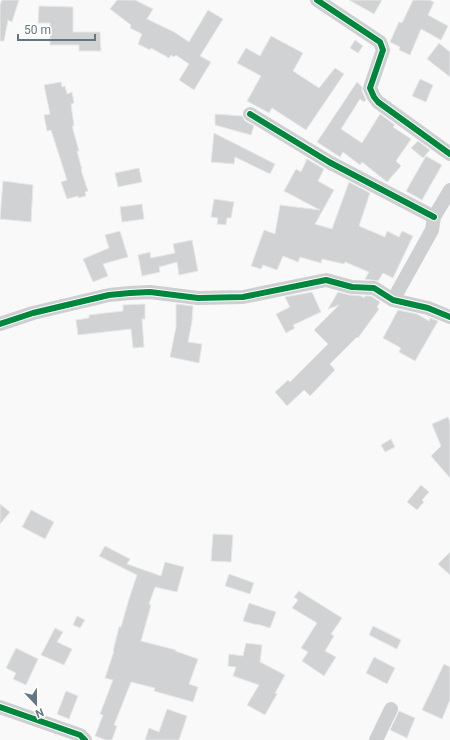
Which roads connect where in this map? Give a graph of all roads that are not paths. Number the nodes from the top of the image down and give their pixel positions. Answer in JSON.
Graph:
{"nodes":[{"id":1,"x":317,"y":0,"type":"edge"},
{"id":2,"x":250,"y":114,"type":"dead end"},
{"id":3,"x":450,"y":154,"type":"edge"},
{"id":4,"x":450,"y":190,"type":"edge"},
{"id":5,"x":434,"y":217,"type":"junction"},
{"id":6,"x":393,"y":300,"type":"junction"},
{"id":7,"x":450,"y":317,"type":"edge"},
{"id":8,"x":0,"y":324,"type":"edge"},
{"id":9,"x":0,"y":707,"type":"edge"},
{"id":10,"x":391,"y":710,"type":"dead end"},
{"id":11,"x":85,"y":740,"type":"edge"},
{"id":12,"x":376,"y":740,"type":"edge"}],
"edges":[{"from":1,"to":3,"type":"street"},
{"from":2,"to":5,"type":"street"},
{"from":4,"to":5,"type":"street"},
{"from":5,"to":6,"type":"street"},
{"from":6,"to":7,"type":"street"},
{"from":6,"to":8,"type":"street"},
{"from":9,"to":11,"type":"street"},
{"from":10,"to":12,"type":"street"}]}
